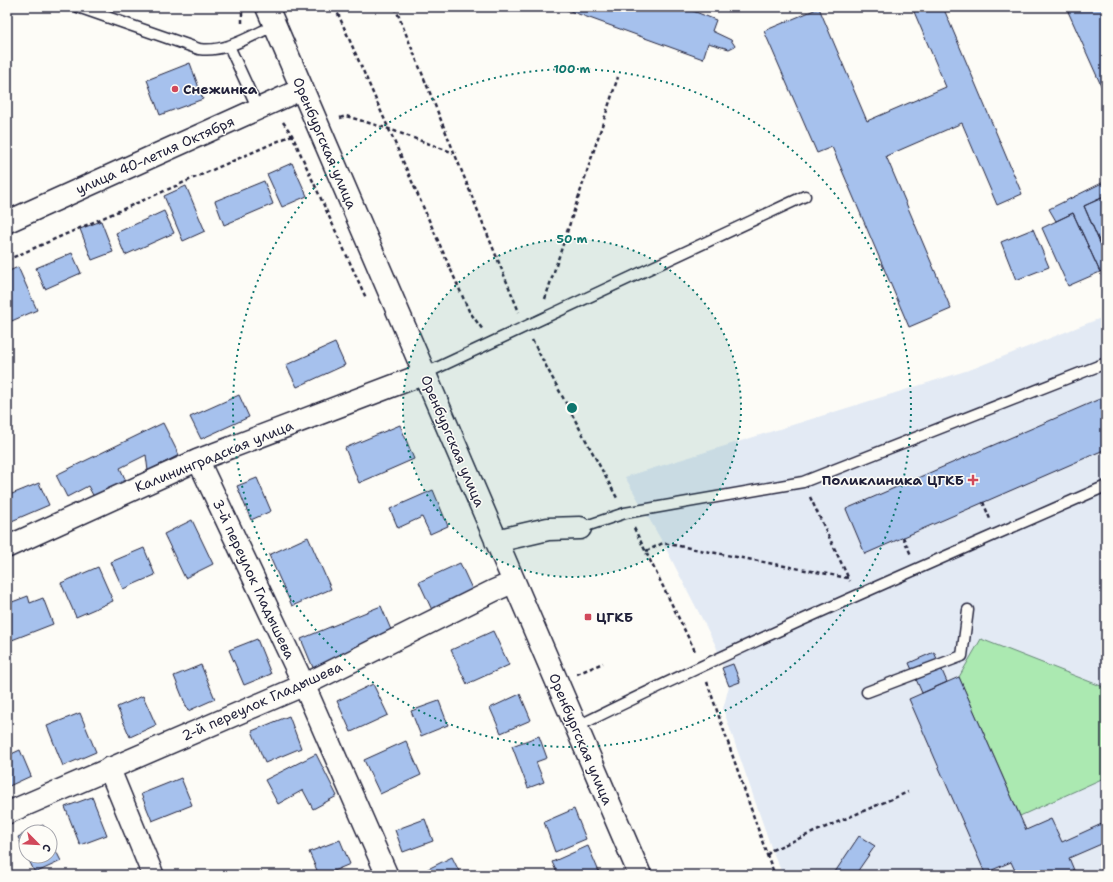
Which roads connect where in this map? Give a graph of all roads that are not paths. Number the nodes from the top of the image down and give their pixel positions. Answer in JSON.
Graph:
{"nodes":[{"id":1,"x":78,"y":7,"type":"edge"},
{"id":2,"x":271,"y":16,"type":"edge"},
{"id":3,"x":230,"y":46,"type":"junction"},
{"id":4,"x":302,"y":89,"type":"junction"},
{"id":5,"x":264,"y":107,"type":"junction"},
{"id":6,"x":805,"y":196,"type":"dead end"},
{"id":7,"x":7,"y":222,"type":"edge"},
{"id":8,"x":1106,"y":363,"type":"edge"},
{"id":9,"x":424,"y":374,"type":"junction"},
{"id":10,"x":198,"y":460,"type":"junction"},
{"id":11,"x":1106,"y":486,"type":"edge"},
{"id":12,"x":580,"y":528,"type":"joint"},
{"id":13,"x":496,"y":541,"type":"junction"},
{"id":14,"x":7,"y":547,"type":"edge"},
{"id":15,"x":514,"y":582,"type":"junction"},
{"id":16,"x":968,"y":610,"type":"dead end"},
{"id":17,"x":304,"y":685,"type":"junction"},
{"id":18,"x":868,"y":692,"type":"dead end"},
{"id":19,"x":576,"y":727,"type":"junction"},
{"id":20,"x":109,"y":768,"type":"junction"},
{"id":21,"x":7,"y":813,"type":"edge"},
{"id":22,"x":153,"y":875,"type":"edge"},
{"id":23,"x":387,"y":875,"type":"edge"},
{"id":24,"x":640,"y":875,"type":"edge"}],
"edges":[{"from":1,"to":3,"type":"lane"},
{"from":2,"to":3,"type":"lane"},
{"from":2,"to":4,"type":"street","name":"Оренбургская улица"},
{"from":3,"to":5,"type":"lane"},
{"from":4,"to":5,"type":"street","name":"улица 40-летия Октября"},
{"from":4,"to":9,"type":"street","name":"Оренбургская улица"},
{"from":5,"to":7,"type":"street","name":"улица 40-летия Октября"},
{"from":6,"to":9,"type":"lane"},
{"from":8,"to":12,"type":"lane"},
{"from":9,"to":10,"type":"street","name":"Калининградская улица"},
{"from":9,"to":13,"type":"street","name":"Оренбургская улица"},
{"from":10,"to":14,"type":"street","name":"Калининградская улица"},
{"from":10,"to":17,"type":"street","name":"3-й переулок Гладышева"},
{"from":11,"to":19,"type":"lane"},
{"from":12,"to":13,"type":"street"},
{"from":13,"to":15,"type":"street","name":"Оренбургская улица"},
{"from":15,"to":17,"type":"street","name":"2-й переулок Гладышева"},
{"from":15,"to":19,"type":"street","name":"Оренбургская улица"},
{"from":16,"to":18,"type":"lane"},
{"from":17,"to":20,"type":"street","name":"2-й переулок Гладышева"},
{"from":17,"to":23,"type":"street","name":"3-й переулок Гладышева"},
{"from":19,"to":24,"type":"street","name":"Оренбургская улица"},
{"from":20,"to":21,"type":"street","name":"2-й переулок Гладышева"},
{"from":20,"to":22,"type":"street"}]}
